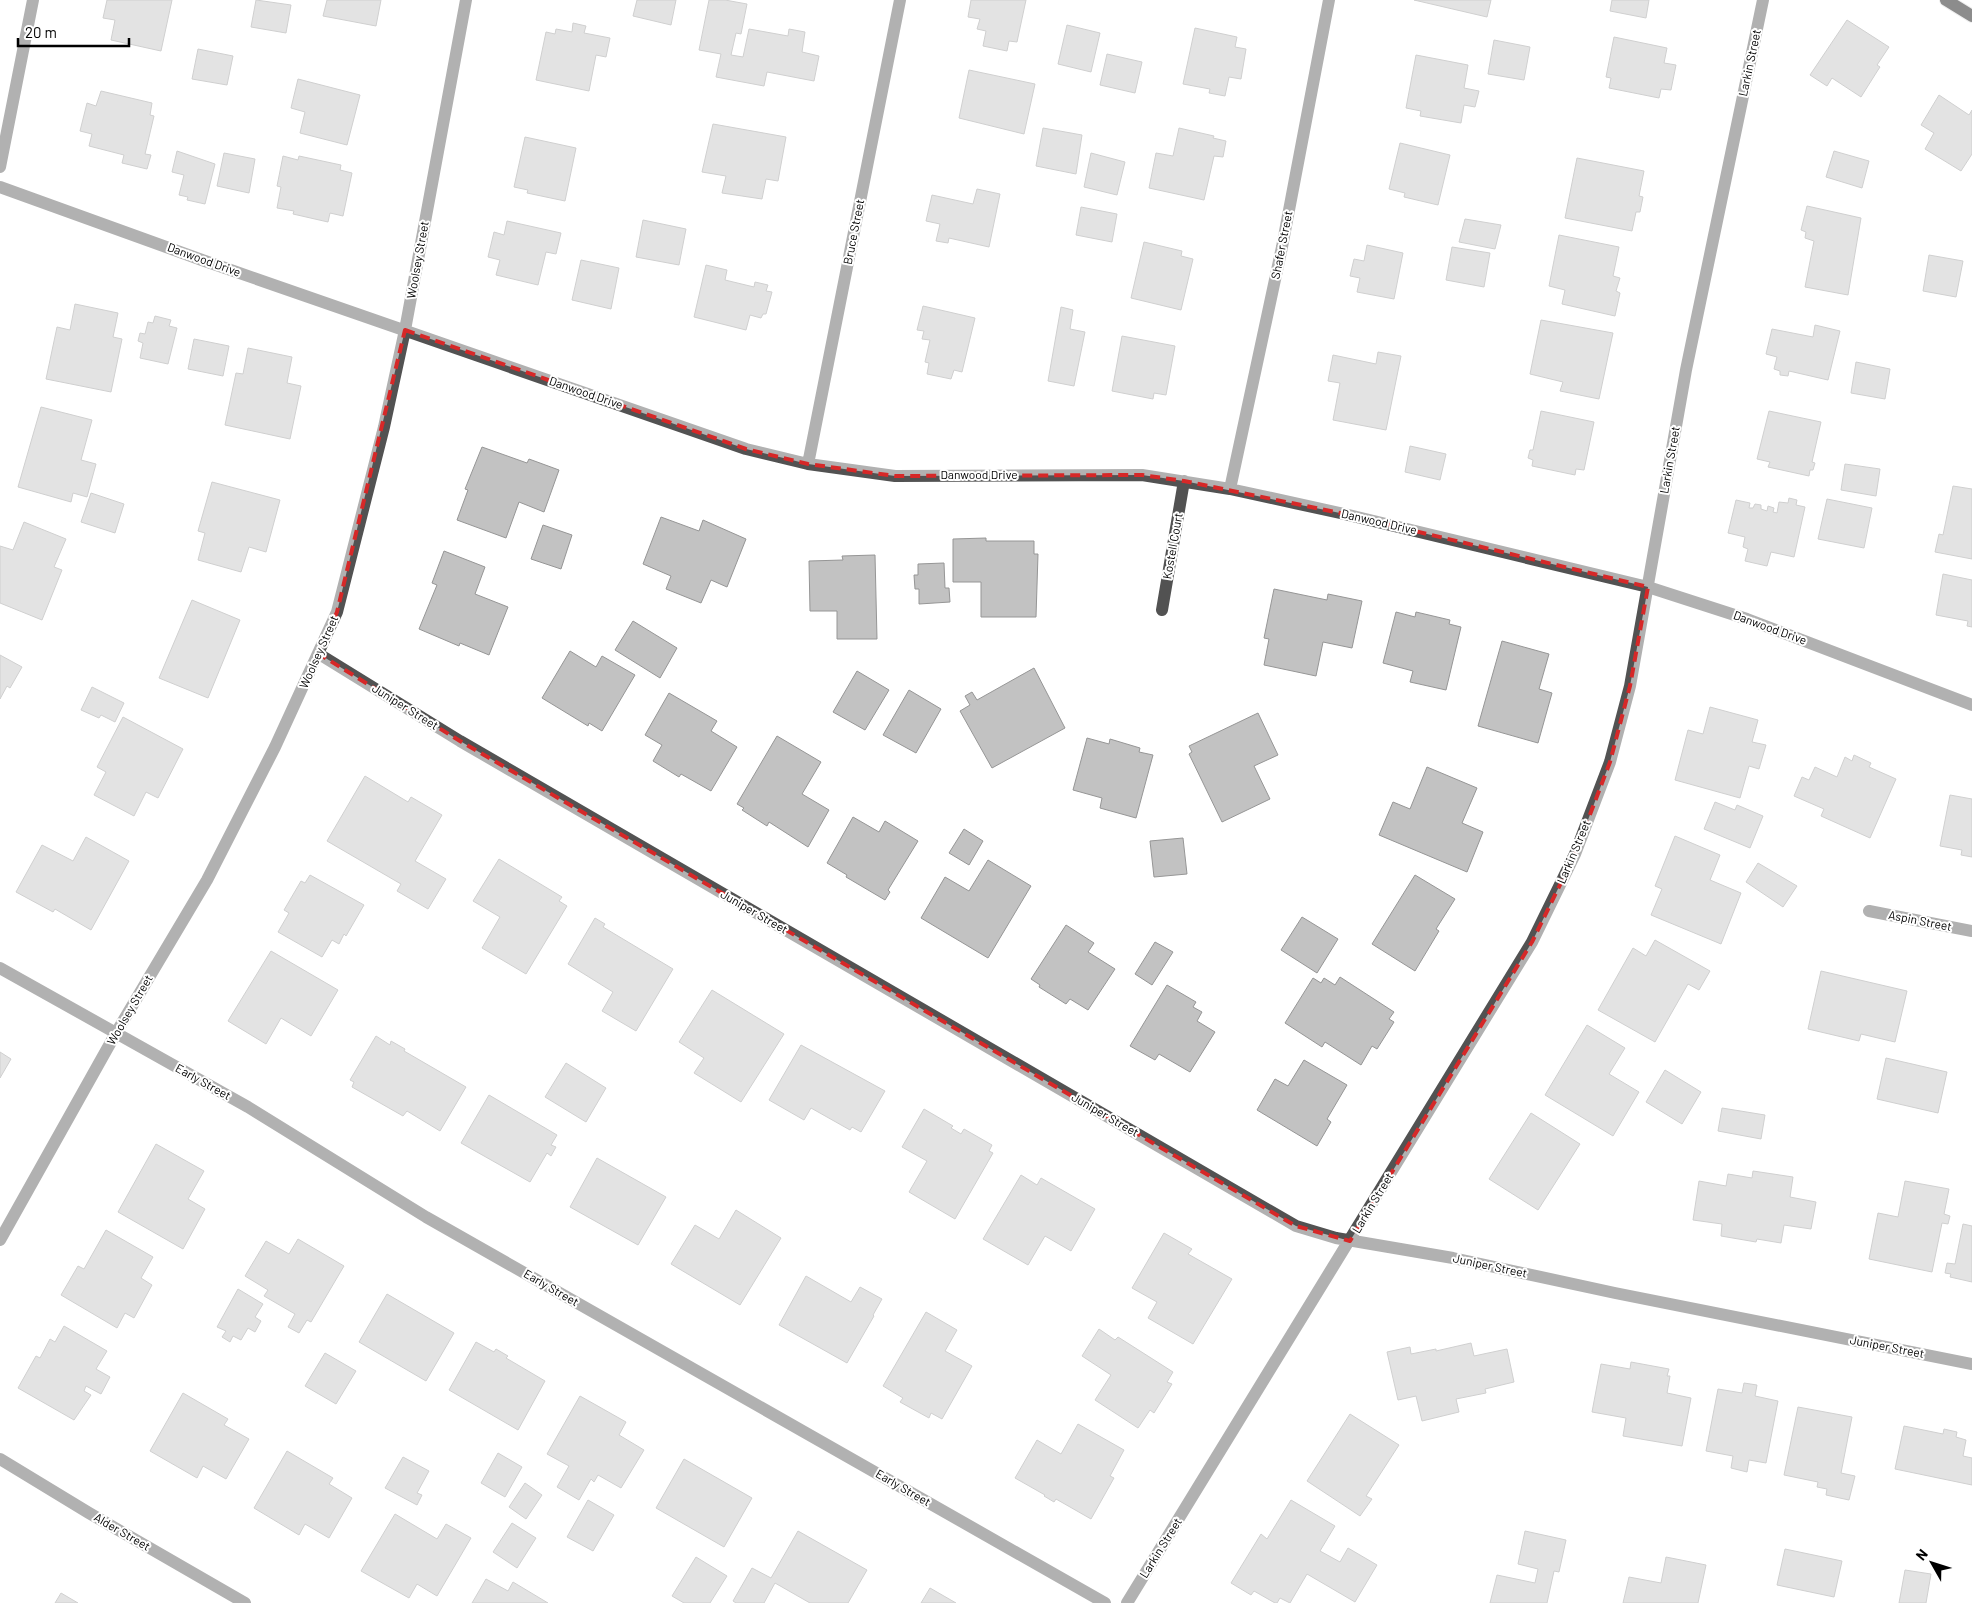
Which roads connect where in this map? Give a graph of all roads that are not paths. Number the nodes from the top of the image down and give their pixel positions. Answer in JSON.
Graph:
{"nodes":[{"id":1,"x":33,"y":0,"type":"edge"},
{"id":2,"x":466,"y":0,"type":"edge"},
{"id":3,"x":900,"y":0,"type":"edge"},
{"id":4,"x":1329,"y":0,"type":"edge"},
{"id":5,"x":1763,"y":0,"type":"edge"},
{"id":6,"x":1946,"y":0,"type":"edge"},
{"id":7,"x":1972,"y":16,"type":"edge"},
{"id":8,"x":0,"y":167,"type":"edge"},
{"id":9,"x":0,"y":186,"type":"edge"},
{"id":10,"x":406,"y":330,"type":"junction"},
{"id":11,"x":808,"y":464,"type":"junction"},
{"id":12,"x":1184,"y":481,"type":"junction"},
{"id":13,"x":1230,"y":489,"type":"junction"},
{"id":14,"x":1648,"y":587,"type":"junction"},
{"id":15,"x":1162,"y":610,"type":"dead end"},
{"id":16,"x":319,"y":654,"type":"junction"},
{"id":17,"x":1972,"y":705,"type":"edge"},
{"id":18,"x":1869,"y":911,"type":"dead end"},
{"id":19,"x":1972,"y":931,"type":"edge"},
{"id":20,"x":0,"y":968,"type":"edge"},
{"id":21,"x":116,"y":1033,"type":"junction"},
{"id":22,"x":0,"y":1240,"type":"edge"},
{"id":23,"x":1350,"y":1241,"type":"junction"},
{"id":24,"x":1972,"y":1364,"type":"edge"},
{"id":25,"x":0,"y":1459,"type":"edge"},
{"id":26,"x":245,"y":1603,"type":"edge"},
{"id":27,"x":1106,"y":1603,"type":"edge"},
{"id":28,"x":1127,"y":1603,"type":"edge"}],
"edges":[{"from":1,"to":8,"type":"street"},
{"from":2,"to":10,"type":"street","name":"Woolsey Street"},
{"from":3,"to":11,"type":"street","name":"Bruce Street"},
{"from":4,"to":13,"type":"street","name":"Shafer Street"},
{"from":5,"to":14,"type":"street","name":"Larkin Street"},
{"from":6,"to":7,"type":"main road"},
{"from":9,"to":10,"type":"street","name":"Danwood Drive"},
{"from":10,"to":11,"type":"street","name":"Danwood Drive"},
{"from":10,"to":16,"type":"street","name":"Woolsey Street"},
{"from":11,"to":12,"type":"street","name":"Danwood Drive"},
{"from":12,"to":13,"type":"street","name":"Danwood Drive"},
{"from":12,"to":15,"type":"street","name":"Kostell Court"},
{"from":13,"to":14,"type":"street","name":"Danwood Drive"},
{"from":14,"to":17,"type":"street","name":"Danwood Drive"},
{"from":14,"to":23,"type":"street","name":"Larkin Street"},
{"from":16,"to":21,"type":"street","name":"Woolsey Street"},
{"from":16,"to":23,"type":"street","name":"Juniper Street"},
{"from":18,"to":19,"type":"street","name":"Aspin Street"},
{"from":20,"to":21,"type":"street","name":"Early Street"},
{"from":21,"to":22,"type":"street","name":"Woolsey Street"},
{"from":21,"to":27,"type":"street","name":"Early Street"},
{"from":23,"to":24,"type":"street","name":"Juniper Street"},
{"from":23,"to":28,"type":"street","name":"Larkin Street"},
{"from":25,"to":26,"type":"street","name":"Alder Street"}]}
